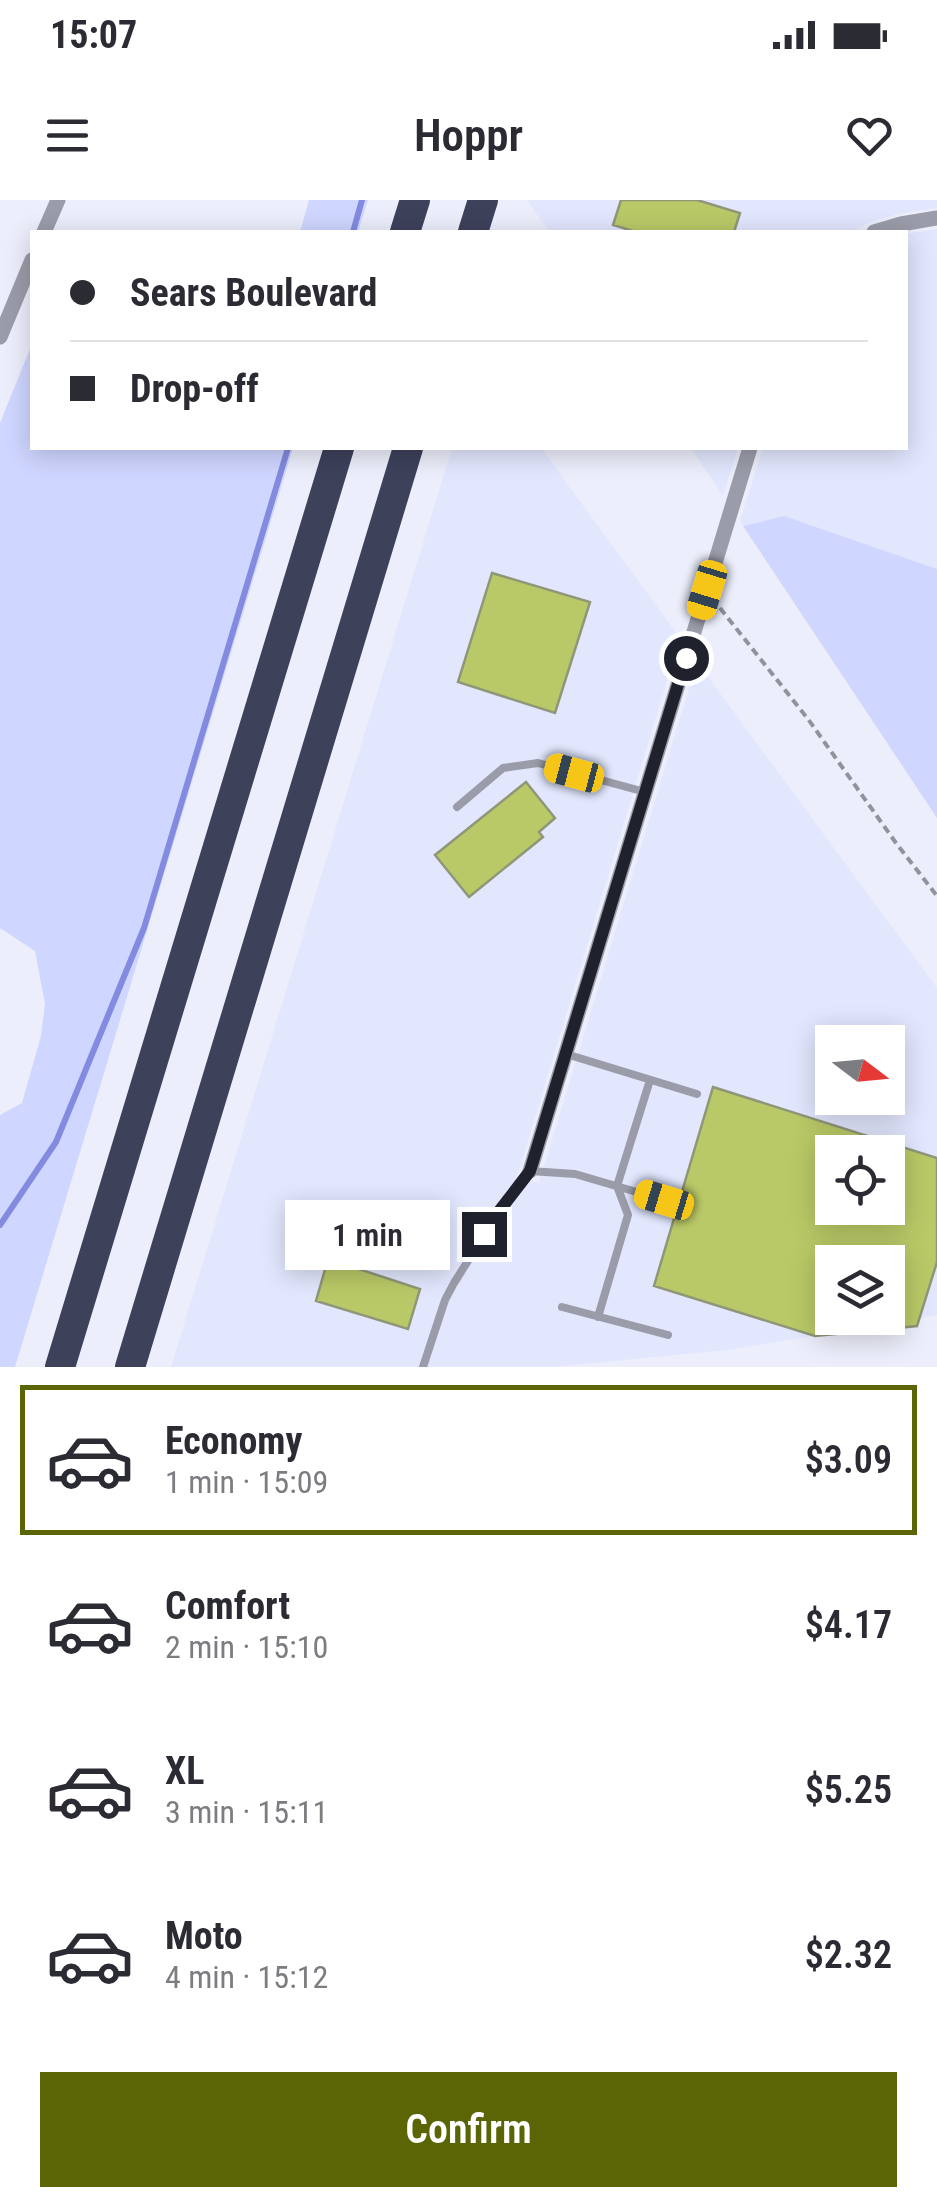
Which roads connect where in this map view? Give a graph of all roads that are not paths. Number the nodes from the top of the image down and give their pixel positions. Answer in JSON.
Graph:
{"nodes":[{"id":1,"x":58,"y":200,"type":"edge"},
{"id":2,"x":414,"y":200,"type":"edge"},
{"id":3,"x":483,"y":200,"type":"edge"},
{"id":4,"x":937,"y":218,"type":"edge"},
{"id":5,"x":45,"y":230,"type":"edge"},
{"id":6,"x":406,"y":230,"type":"edge"},
{"id":7,"x":474,"y":230,"type":"edge"},
{"id":8,"x":881,"y":230,"type":"edge"},
{"id":9,"x":30,"y":265,"type":"edge"},
{"id":10,"x":0,"y":337,"type":"edge"},
{"id":11,"x":339,"y":450,"type":"edge"},
{"id":12,"x":407,"y":450,"type":"edge"},
{"id":13,"x":749,"y":450,"type":"edge"},
{"id":14,"x":645,"y":792,"type":"junction"},
{"id":15,"x":457,"y":807,"type":"dead end"},
{"id":16,"x":566,"y":1054,"type":"junction"},
{"id":17,"x":650,"y":1080,"type":"junction"},
{"id":18,"x":697,"y":1094,"type":"dead end"},
{"id":19,"x":530,"y":1171,"type":"junction"},
{"id":20,"x":617,"y":1186,"type":"junction"},
{"id":21,"x":664,"y":1200,"type":"dead end"},
{"id":22,"x":562,"y":1307,"type":"dead end"},
{"id":23,"x":598,"y":1316,"type":"junction"},
{"id":24,"x":668,"y":1335,"type":"dead end"},
{"id":25,"x":60,"y":1367,"type":"edge"},
{"id":26,"x":130,"y":1367,"type":"edge"},
{"id":27,"x":423,"y":1367,"type":"edge"}],
"edges":[{"from":1,"to":5,"type":"street"},
{"from":2,"to":6,"type":"highway"},
{"from":3,"to":7,"type":"highway"},
{"from":4,"to":8,"type":"street"},
{"from":9,"to":10,"type":"street"},
{"from":11,"to":25,"type":"highway"},
{"from":12,"to":26,"type":"highway"},
{"from":13,"to":14,"type":"street"},
{"from":14,"to":15,"type":"lane"},
{"from":14,"to":16,"type":"street"},
{"from":16,"to":17,"type":"lane"},
{"from":16,"to":19,"type":"street"},
{"from":17,"to":18,"type":"lane"},
{"from":17,"to":20,"type":"lane"},
{"from":19,"to":20,"type":"lane"},
{"from":19,"to":27,"type":"lane"},
{"from":20,"to":21,"type":"lane"},
{"from":20,"to":23,"type":"lane"},
{"from":22,"to":23,"type":"lane"},
{"from":23,"to":24,"type":"lane"}]}
